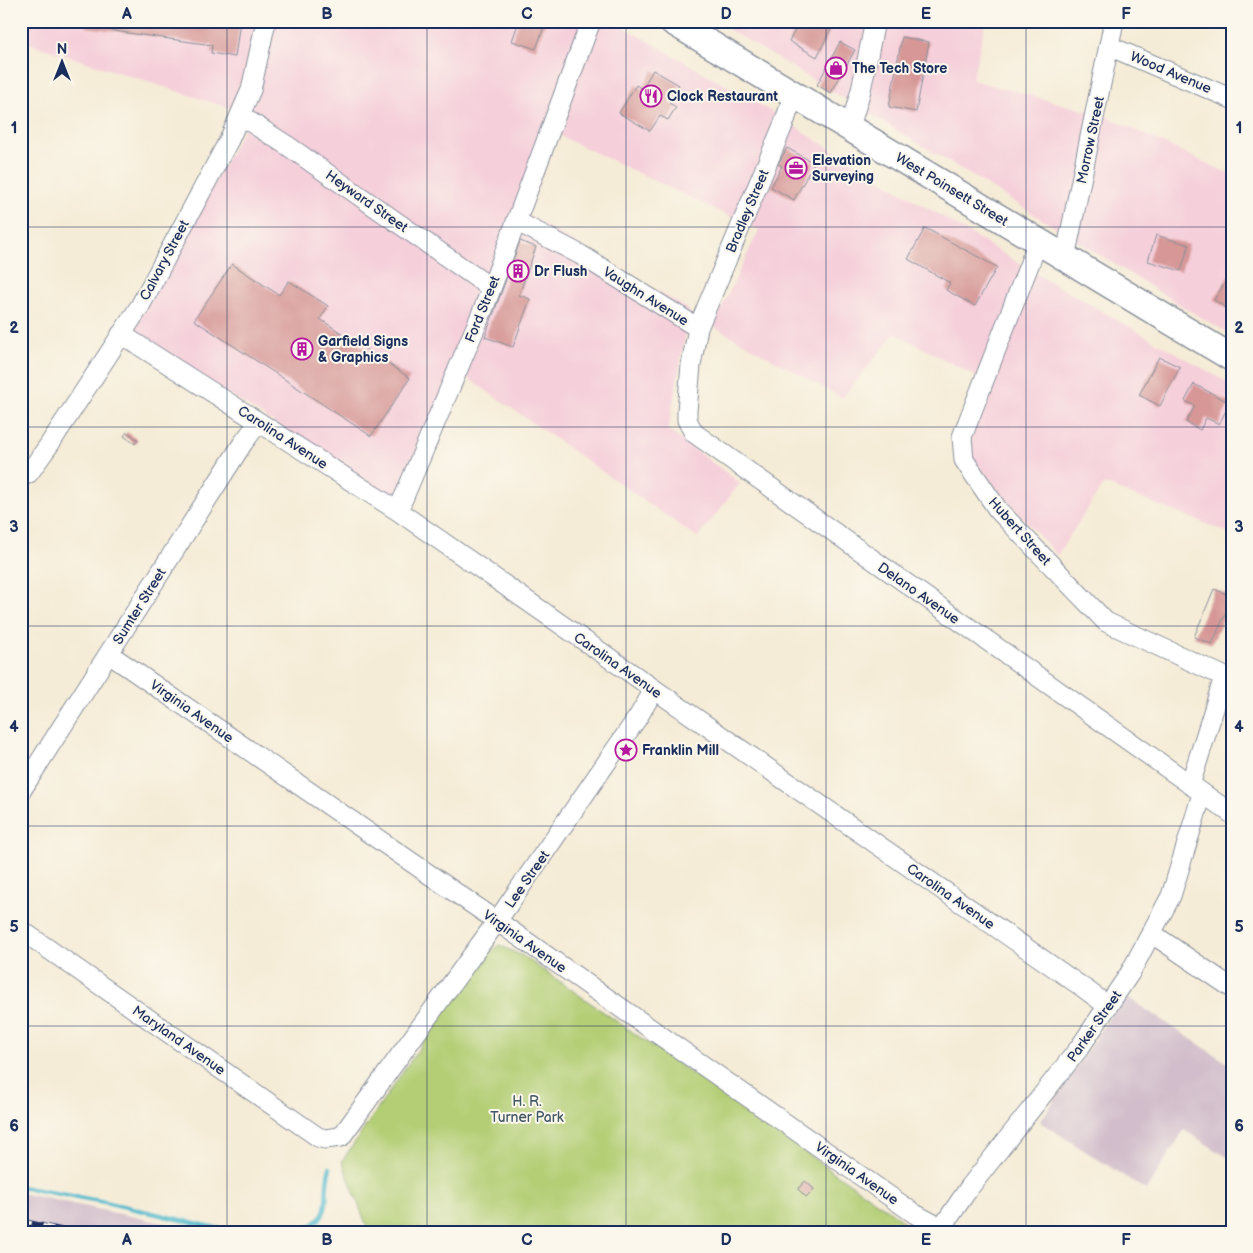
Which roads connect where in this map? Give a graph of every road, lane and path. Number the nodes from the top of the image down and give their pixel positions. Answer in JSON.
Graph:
{"nodes":[{"id":1,"x":266,"y":21,"type":"edge"},
{"id":2,"x":591,"y":21,"type":"edge"},
{"id":3,"x":672,"y":21,"type":"edge"},
{"id":4,"x":875,"y":21,"type":"edge"},
{"id":5,"x":1114,"y":21,"type":"edge"},
{"id":6,"x":1109,"y":46,"type":"junction"},
{"id":7,"x":794,"y":94,"type":"junction"},
{"id":8,"x":1232,"y":99,"type":"edge"},
{"id":9,"x":241,"y":116,"type":"junction"},
{"id":10,"x":850,"y":127,"type":"junction"},
{"id":11,"x":516,"y":221,"type":"junction"},
{"id":12,"x":1038,"y":242,"type":"junction"},
{"id":13,"x":1065,"y":258,"type":"junction"},
{"id":14,"x":491,"y":288,"type":"junction"},
{"id":15,"x":698,"y":328,"type":"junction"},
{"id":16,"x":121,"y":334,"type":"junction"},
{"id":17,"x":1232,"y":358,"type":"edge"},
{"id":18,"x":259,"y":422,"type":"junction"},
{"id":19,"x":21,"y":477,"type":"edge"},
{"id":20,"x":398,"y":511,"type":"junction"},
{"id":21,"x":109,"y":654,"type":"junction"},
{"id":22,"x":1228,"y":679,"type":"edge"},
{"id":23,"x":654,"y":690,"type":"junction"},
{"id":24,"x":1196,"y":790,"type":"junction"},
{"id":25,"x":21,"y":791,"type":"edge"},
{"id":26,"x":1232,"y":814,"type":"edge"},
{"id":27,"x":497,"y":921,"type":"junction"},
{"id":28,"x":21,"y":930,"type":"edge"},
{"id":29,"x":1151,"y":933,"type":"junction"},
{"id":30,"x":1232,"y":988,"type":"edge"},
{"id":31,"x":1108,"y":1006,"type":"junction"},
{"id":32,"x":341,"y":1136,"type":"joint"},
{"id":33,"x":940,"y":1230,"type":"edge"}],
"edges":[{"from":1,"to":9,"type":"street","name":"Calvary Street"},
{"from":2,"to":11,"type":"street","name":"Ford Street"},
{"from":3,"to":7,"type":"main road","name":"West Poinsett Street"},
{"from":4,"to":10,"type":"street"},
{"from":5,"to":6,"type":"street","name":"Morrow Street"},
{"from":6,"to":8,"type":"street","name":"Wood Avenue"},
{"from":6,"to":13,"type":"street","name":"Morrow Street"},
{"from":7,"to":10,"type":"main road","name":"West Poinsett Street"},
{"from":7,"to":15,"type":"street","name":"Bradley Street"},
{"from":9,"to":14,"type":"street","name":"Heyward Street"},
{"from":9,"to":16,"type":"street","name":"Calvary Street"},
{"from":10,"to":12,"type":"main road","name":"West Poinsett Street"},
{"from":11,"to":14,"type":"street","name":"Ford Street"},
{"from":11,"to":15,"type":"street","name":"Vaughn Avenue"},
{"from":12,"to":13,"type":"main road","name":"West Poinsett Street"},
{"from":12,"to":22,"type":"street","name":"Hubert Street"},
{"from":13,"to":17,"type":"main road","name":"West Poinsett Street"},
{"from":14,"to":20,"type":"street","name":"Ford Street"},
{"from":15,"to":24,"type":"street","name":"Delano Avenue"},
{"from":16,"to":18,"type":"street","name":"Carolina Avenue"},
{"from":16,"to":19,"type":"street","name":"Calvary Street"},
{"from":18,"to":20,"type":"street","name":"Carolina Avenue"},
{"from":18,"to":21,"type":"street","name":"Sumter Street"},
{"from":20,"to":23,"type":"street","name":"Carolina Avenue"},
{"from":21,"to":25,"type":"street","name":"Sumter Street"},
{"from":21,"to":27,"type":"street","name":"Virginia Avenue"},
{"from":22,"to":24,"type":"street","name":"Parker Street"},
{"from":23,"to":27,"type":"street","name":"Lee Street"},
{"from":23,"to":31,"type":"street","name":"Carolina Avenue"},
{"from":24,"to":26,"type":"street","name":"Delano Avenue"},
{"from":24,"to":29,"type":"street","name":"Parker Street"},
{"from":27,"to":32,"type":"street","name":"Lee Street"},
{"from":27,"to":33,"type":"street","name":"Virginia Avenue"},
{"from":28,"to":32,"type":"street","name":"Maryland Avenue"},
{"from":29,"to":30,"type":"street"},
{"from":29,"to":31,"type":"street","name":"Parker Street"},
{"from":31,"to":33,"type":"street","name":"Parker Street"}]}
